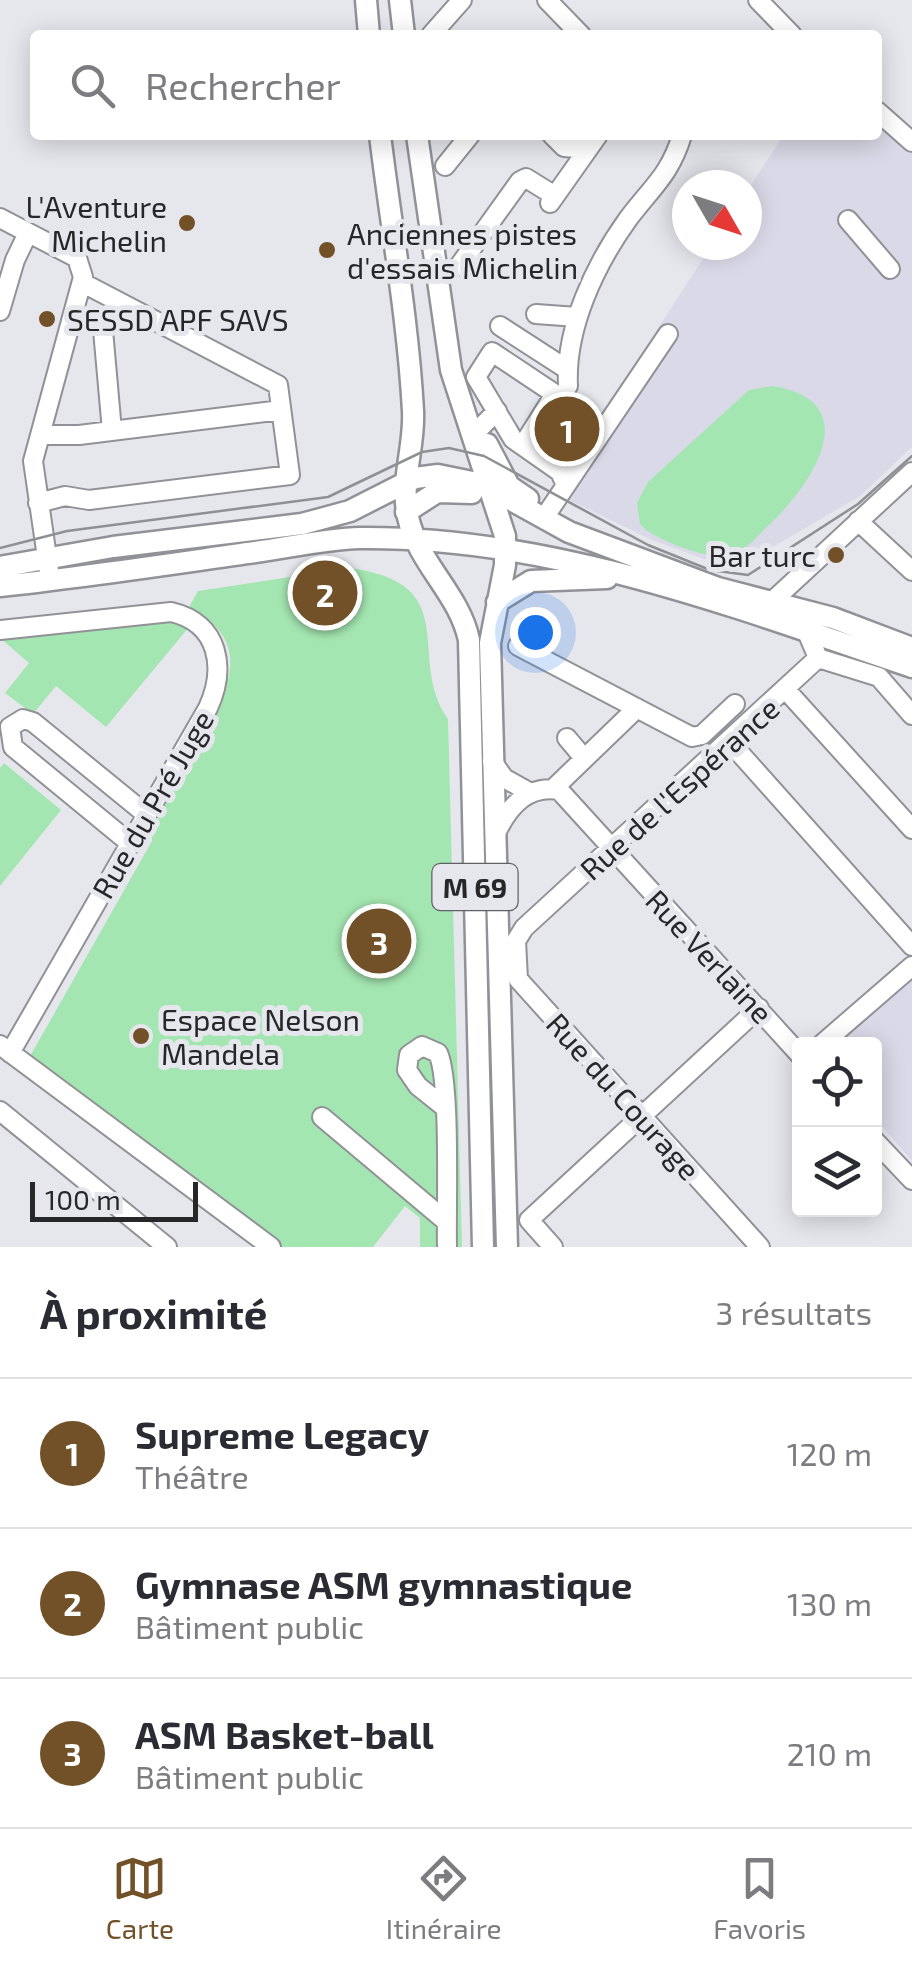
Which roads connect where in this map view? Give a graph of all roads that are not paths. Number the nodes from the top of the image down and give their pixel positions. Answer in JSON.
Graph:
{"nodes":[{"id":1,"x":366,"y":0,"type":"edge"},
{"id":2,"x":400,"y":0,"type":"edge"},
{"id":3,"x":462,"y":0,"type":"edge"},
{"id":4,"x":547,"y":0,"type":"edge"},
{"id":5,"x":758,"y":0,"type":"edge"},
{"id":6,"x":786,"y":28,"type":"edge"},
{"id":7,"x":368,"y":30,"type":"edge"},
{"id":8,"x":403,"y":30,"type":"edge"},
{"id":9,"x":435,"y":30,"type":"edge"},
{"id":10,"x":577,"y":30,"type":"edge"},
{"id":11,"x":882,"y":115,"type":"edge"},
{"id":12,"x":381,"y":140,"type":"edge"},
{"id":13,"x":418,"y":140,"type":"edge"},
{"id":14,"x":466,"y":140,"type":"edge"},
{"id":15,"x":557,"y":140,"type":"edge"},
{"id":16,"x":680,"y":140,"type":"edge"},
{"id":17,"x":593,"y":142,"type":"edge"},
{"id":18,"x":912,"y":142,"type":"edge"},
{"id":19,"x":445,"y":166,"type":"dead end"},
{"id":20,"x":0,"y":218,"type":"edge"},
{"id":21,"x":848,"y":220,"type":"dead end"},
{"id":22,"x":0,"y":230,"type":"edge"},
{"id":23,"x":26,"y":237,"type":"junction"},
{"id":24,"x":459,"y":266,"type":"dead end"},
{"id":25,"x":890,"y":269,"type":"dead end"},
{"id":26,"x":82,"y":276,"type":"junction"},
{"id":27,"x":0,"y":311,"type":"edge"},
{"id":28,"x":536,"y":314,"type":"dead end"},
{"id":29,"x":577,"y":316,"type":"junction"},
{"id":30,"x":500,"y":326,"type":"dead end"},
{"id":31,"x":71,"y":329,"type":"junction"},
{"id":32,"x":668,"y":334,"type":"dead end"},
{"id":33,"x":451,"y":370,"type":"junction"},
{"id":34,"x":281,"y":410,"type":"junction"},
{"id":35,"x":497,"y":411,"type":"junction"},
{"id":36,"x":477,"y":421,"type":"junction"},
{"id":37,"x":112,"y":431,"type":"junction"},
{"id":38,"x":40,"y":435,"type":"junction"},
{"id":39,"x":523,"y":445,"type":"junction"},
{"id":40,"x":912,"y":472,"type":"edge"},
{"id":41,"x":404,"y":482,"type":"junction"},
{"id":42,"x":565,"y":483,"type":"junction"},
{"id":43,"x":38,"y":504,"type":"junction"},
{"id":44,"x":498,"y":507,"type":"junction"},
{"id":45,"x":548,"y":512,"type":"junction"},
{"id":46,"x":858,"y":521,"type":"junction"},
{"id":47,"x":411,"y":528,"type":"junction"},
{"id":48,"x":569,"y":532,"type":"junction"},
{"id":49,"x":363,"y":538,"type":"junction"},
{"id":50,"x":333,"y":540,"type":"junction"},
{"id":51,"x":45,"y":552,"type":"junction"},
{"id":52,"x":506,"y":552,"type":"junction"},
{"id":53,"x":618,"y":552,"type":"junction"},
{"id":54,"x":0,"y":568,"type":"edge"},
{"id":55,"x":912,"y":571,"type":"edge"},
{"id":56,"x":435,"y":572,"type":"junction"},
{"id":57,"x":624,"y":576,"type":"junction"},
{"id":58,"x":0,"y":577,"type":"edge"},
{"id":59,"x":52,"y":581,"type":"junction"},
{"id":60,"x":0,"y":586,"type":"edge"},
{"id":61,"x":790,"y":586,"type":"junction"},
{"id":62,"x":498,"y":602,"type":"junction"},
{"id":63,"x":763,"y":609,"type":"junction"},
{"id":64,"x":805,"y":610,"type":"junction"},
{"id":65,"x":807,"y":632,"type":"junction"},
{"id":66,"x":2,"y":633,"type":"edge"},
{"id":67,"x":518,"y":646,"type":"dead end"},
{"id":68,"x":912,"y":648,"type":"edge"},
{"id":69,"x":818,"y":658,"type":"junction"},
{"id":70,"x":912,"y":667,"type":"edge"},
{"id":71,"x":787,"y":691,"type":"junction"},
{"id":72,"x":735,"y":704,"type":"dead end"},
{"id":73,"x":637,"y":708,"type":"junction"},
{"id":74,"x":912,"y":715,"type":"edge"},
{"id":75,"x":567,"y":738,"type":"dead end"},
{"id":76,"x":729,"y":741,"type":"junction"},
{"id":77,"x":583,"y":757,"type":"junction"},
{"id":78,"x":492,"y":760,"type":"junction"},
{"id":79,"x":553,"y":788,"type":"junction"},
{"id":80,"x":529,"y":792,"type":"junction"},
{"id":81,"x":147,"y":815,"type":"junction"},
{"id":82,"x":912,"y":829,"type":"edge"},
{"id":83,"x":497,"y":831,"type":"junction"},
{"id":84,"x":131,"y":844,"type":"junction"},
{"id":85,"x":612,"y":849,"type":"junction"},
{"id":86,"x":518,"y":935,"type":"joint"},
{"id":87,"x":912,"y":946,"type":"edge"},
{"id":88,"x":912,"y":966,"type":"edge"},
{"id":89,"x":759,"y":1008,"type":"junction"},
{"id":90,"x":830,"y":1037,"type":"edge"},
{"id":91,"x":792,"y":1046,"type":"edge"},
{"id":92,"x":3,"y":1049,"type":"edge"},
{"id":93,"x":444,"y":1106,"type":"dead end"},
{"id":94,"x":0,"y":1110,"type":"edge"},
{"id":95,"x":641,"y":1115,"type":"junction"},
{"id":96,"x":322,"y":1118,"type":"dead end"},
{"id":97,"x":882,"y":1148,"type":"edge"},
{"id":98,"x":912,"y":1180,"type":"edge"},
{"id":99,"x":447,"y":1222,"type":"junction"},
{"id":100,"x":167,"y":1247,"type":"edge"},
{"id":101,"x":271,"y":1247,"type":"edge"},
{"id":102,"x":448,"y":1247,"type":"edge"},
{"id":103,"x":483,"y":1247,"type":"edge"},
{"id":104,"x":507,"y":1247,"type":"edge"},
{"id":105,"x":553,"y":1247,"type":"edge"},
{"id":106,"x":760,"y":1247,"type":"edge"}],
"edges":[{"from":1,"to":7,"type":"main road"},
{"from":2,"to":8,"type":"main road"},
{"from":3,"to":9,"type":"street"},
{"from":4,"to":10,"type":"street"},
{"from":5,"to":6,"type":"street"},
{"from":11,"to":18,"type":"street"},
{"from":12,"to":41,"type":"main road","number":"M 69"},
{"from":13,"to":33,"type":"main road","number":"M 69"},
{"from":14,"to":19,"type":"street"},
{"from":15,"to":17,"type":"street"},
{"from":16,"to":29,"type":"street"},
{"from":17,"to":24,"type":"street"},
{"from":20,"to":23,"type":"street"},
{"from":21,"to":25,"type":"street"},
{"from":22,"to":23,"type":"street"},
{"from":23,"to":26,"type":"street"},
{"from":23,"to":27,"type":"street"},
{"from":26,"to":31,"type":"street"},
{"from":26,"to":34,"type":"street"},
{"from":28,"to":29,"type":"street"},
{"from":29,"to":30,"type":"street"},
{"from":31,"to":37,"type":"street"},
{"from":31,"to":38,"type":"street"},
{"from":32,"to":42,"type":"street"},
{"from":33,"to":36,"type":"main road"},
{"from":33,"to":44,"type":"main road","number":"M 69"},
{"from":34,"to":37,"type":"street"},
{"from":34,"to":43,"type":"street"},
{"from":35,"to":36,"type":"street"},
{"from":35,"to":39,"type":"street"},
{"from":35,"to":39,"type":"street"},
{"from":36,"to":45,"type":"main road"},
{"from":37,"to":38,"type":"street"},
{"from":38,"to":43,"type":"street"},
{"from":39,"to":42,"type":"street"},
{"from":40,"to":46,"type":"street"},
{"from":41,"to":44,"type":"main road"},
{"from":41,"to":47,"type":"main road","number":"M 69"},
{"from":41,"to":51,"type":"main road"},
{"from":42,"to":45,"type":"street"},
{"from":43,"to":51,"type":"street"},
{"from":44,"to":47,"type":"main road"},
{"from":44,"to":47,"type":"main road"},
{"from":44,"to":48,"type":"main road"},
{"from":44,"to":52,"type":"main road","number":"M 69"},
{"from":44,"to":53,"type":"main road"},
{"from":45,"to":48,"type":"main road"},
{"from":46,"to":55,"type":"street"},
{"from":46,"to":61,"type":"street"},
{"from":47,"to":49,"type":"main road"},
{"from":47,"to":50,"type":"main road"},
{"from":47,"to":52,"type":"main road"},
{"from":47,"to":56,"type":"main road","number":"M 69"},
{"from":48,"to":53,"type":"main road"},
{"from":49,"to":50,"type":"main road"},
{"from":49,"to":56,"type":"main road"},
{"from":50,"to":59,"type":"main road"},
{"from":51,"to":54,"type":"main road"},
{"from":51,"to":58,"type":"street"},
{"from":51,"to":59,"type":"street"},
{"from":52,"to":57,"type":"main road"},
{"from":52,"to":62,"type":"main road","number":"M 69"},
{"from":53,"to":63,"type":"main road"},
{"from":56,"to":103,"type":"main road","number":"M 69"},
{"from":57,"to":62,"type":"main road"},
{"from":57,"to":63,"type":"main road"},
{"from":59,"to":60,"type":"main road"},
{"from":61,"to":63,"type":"street"},
{"from":61,"to":64,"type":"street"},
{"from":62,"to":78,"type":"main road","number":"M 69"},
{"from":63,"to":64,"type":"main road"},
{"from":63,"to":65,"type":"main road"},
{"from":64,"to":68,"type":"main road"},
{"from":65,"to":69,"type":"street"},
{"from":65,"to":70,"type":"main road"},
{"from":66,"to":81,"type":"street","name":"Rue du Pré Juge"},
{"from":67,"to":73,"type":"street"},
{"from":69,"to":71,"type":"street","name":"Rue de l'Espérance"},
{"from":69,"to":74,"type":"street"},
{"from":71,"to":76,"type":"street","name":"Rue de l'Espérance"},
{"from":71,"to":82,"type":"street"},
{"from":72,"to":73,"type":"street"},
{"from":73,"to":77,"type":"street"},
{"from":75,"to":77,"type":"street"},
{"from":76,"to":85,"type":"street","name":"Rue de l'Espérance"},
{"from":76,"to":87,"type":"street"},
{"from":77,"to":79,"type":"street"},
{"from":78,"to":80,"type":"street"},
{"from":78,"to":83,"type":"main road","number":"M 69"},
{"from":79,"to":80,"type":"street"},
{"from":79,"to":85,"type":"street","name":"Rue Verlaine"},
{"from":80,"to":83,"type":"street"},
{"from":81,"to":84,"type":"street","name":"Rue du Pré Juge"},
{"from":81,"to":84,"type":"street"},
{"from":83,"to":104,"type":"main road","number":"M 69"},
{"from":84,"to":92,"type":"street","name":"Rue du Pré Juge"},
{"from":85,"to":86,"type":"street","name":"Rue de l'Espérance"},
{"from":85,"to":89,"type":"street","name":"Rue Verlaine"},
{"from":86,"to":95,"type":"street","name":"Rue du Courage"},
{"from":88,"to":90,"type":"street"},
{"from":89,"to":91,"type":"street","name":"Rue Verlaine"},
{"from":89,"to":95,"type":"street"},
{"from":92,"to":101,"type":"street"},
{"from":93,"to":99,"type":"street"},
{"from":94,"to":100,"type":"street"},
{"from":95,"to":105,"type":"street"},
{"from":95,"to":106,"type":"street","name":"Rue du Courage"},
{"from":96,"to":99,"type":"street"},
{"from":97,"to":98,"type":"street"},
{"from":99,"to":102,"type":"street"}]}
